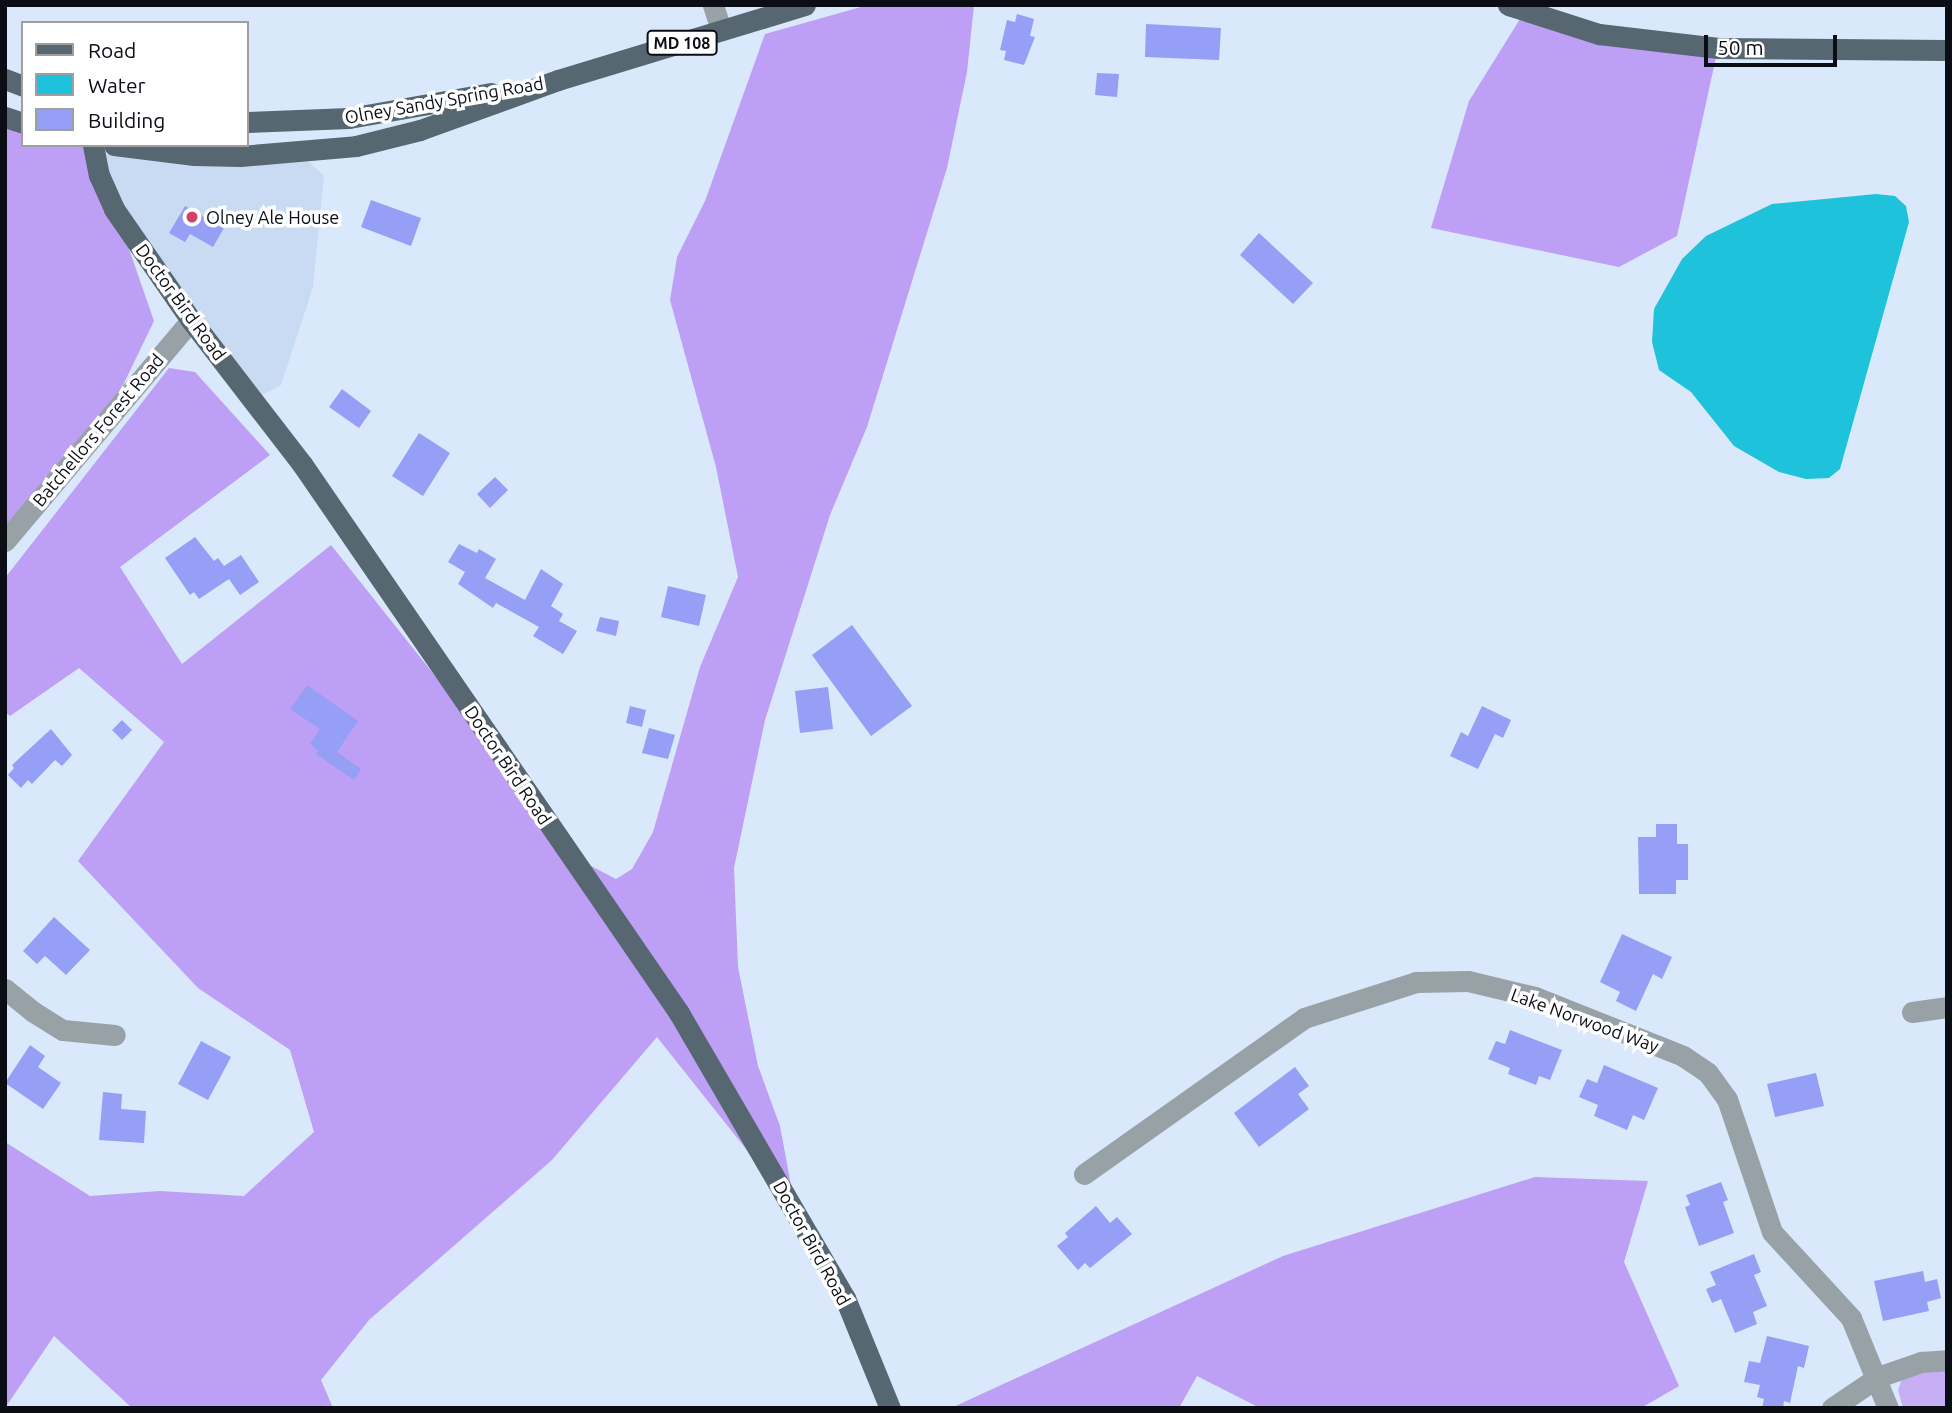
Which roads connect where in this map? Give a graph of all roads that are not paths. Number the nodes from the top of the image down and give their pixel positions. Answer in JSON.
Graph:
{"nodes":[{"id":1,"x":713,"y":5,"type":"edge"},
{"id":2,"x":805,"y":5,"type":"edge"},
{"id":3,"x":1508,"y":5,"type":"edge"},
{"id":4,"x":721,"y":30,"type":"junction"},
{"id":5,"x":1947,"y":50,"type":"edge"},
{"id":6,"x":558,"y":80,"type":"junction"},
{"id":7,"x":248,"y":122,"type":"edge"},
{"id":8,"x":93,"y":147,"type":"edge"},
{"id":9,"x":130,"y":147,"type":"edge"},
{"id":10,"x":191,"y":320,"type":"junction"},
{"id":11,"x":5,"y":541,"type":"edge"},
{"id":12,"x":5,"y":989,"type":"edge"},
{"id":13,"x":1947,"y":1007,"type":"edge"},
{"id":14,"x":1912,"y":1012,"type":"dead end"},
{"id":15,"x":115,"y":1035,"type":"dead end"},
{"id":16,"x":1084,"y":1174,"type":"dead end"},
{"id":17,"x":1947,"y":1360,"type":"edge"},
{"id":18,"x":1878,"y":1377,"type":"junction"},
{"id":19,"x":890,"y":1408,"type":"edge"},
{"id":20,"x":1832,"y":1408,"type":"edge"},
{"id":21,"x":1888,"y":1408,"type":"edge"}],
"edges":[{"from":1,"to":4,"type":"street"},
{"from":2,"to":4,"type":"main road","name":"Olney Sandy Spring Road","number":"MD 108"},
{"from":3,"to":5,"type":"main road"},
{"from":4,"to":6,"type":"main road","name":"Olney Sandy Spring Road","number":"MD 108"},
{"from":6,"to":7,"type":"main road","name":"Olney Sandy Spring Road","number":"MD 108"},
{"from":6,"to":9,"type":"main road","name":"Olney Sandy Spring Road","number":"MD 108"},
{"from":8,"to":10,"type":"main road","name":"Doctor Bird Road"},
{"from":10,"to":11,"type":"street","name":"Batchellors Forest Road"},
{"from":10,"to":19,"type":"main road","name":"Doctor Bird Road"},
{"from":12,"to":15,"type":"street"},
{"from":13,"to":14,"type":"street"},
{"from":16,"to":18,"type":"street","name":"Lake Norwood Way"},
{"from":17,"to":18,"type":"street"},
{"from":18,"to":20,"type":"street"},
{"from":18,"to":21,"type":"street","name":"Lake Norwood Way"}]}
